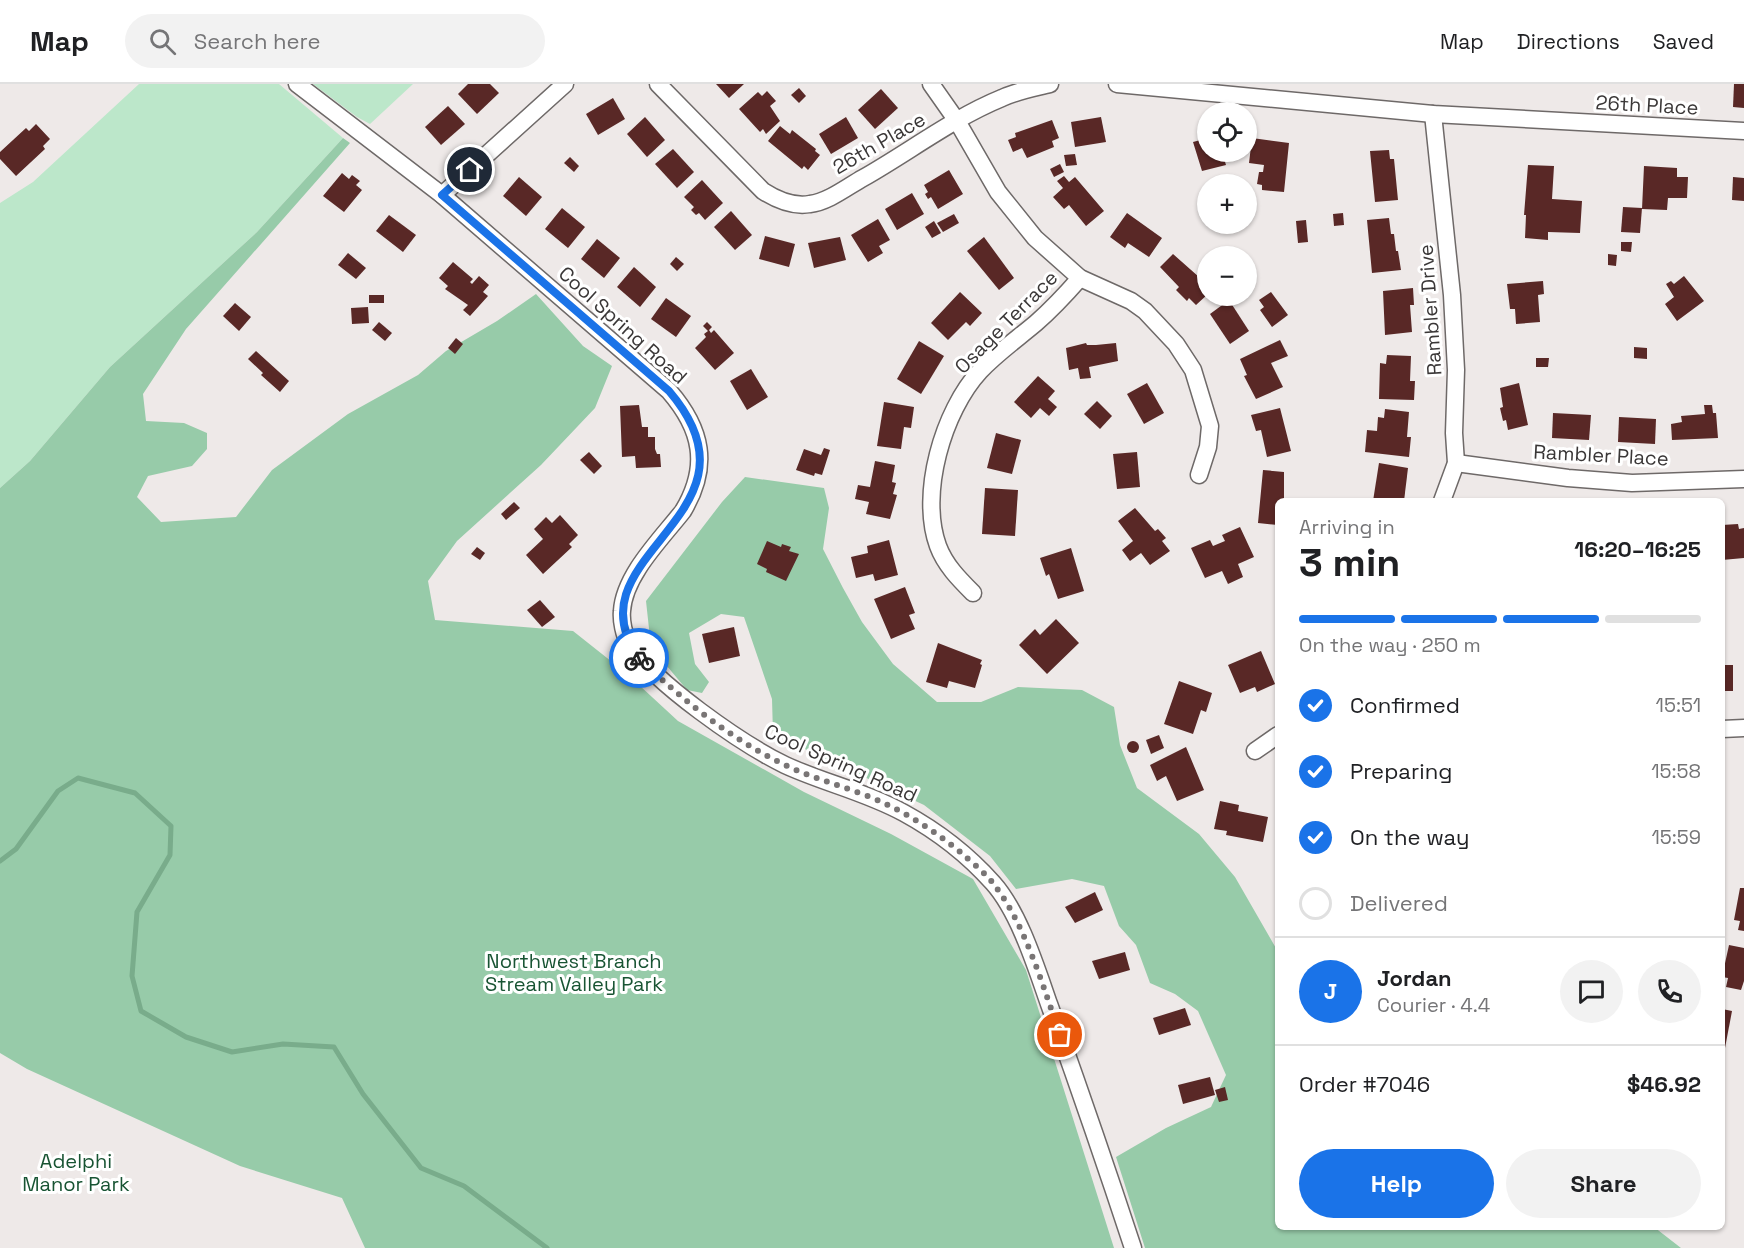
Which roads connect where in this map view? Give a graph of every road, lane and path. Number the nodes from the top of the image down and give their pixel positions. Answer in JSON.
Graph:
{"nodes":[{"id":1,"x":297,"y":84,"type":"edge"},
{"id":2,"x":565,"y":84,"type":"edge"},
{"id":3,"x":658,"y":84,"type":"edge"},
{"id":4,"x":931,"y":84,"type":"edge"},
{"id":5,"x":1050,"y":84,"type":"edge"},
{"id":6,"x":1117,"y":84,"type":"edge"},
{"id":7,"x":1272,"y":91,"type":"edge"},
{"id":8,"x":1433,"y":114,"type":"junction"},
{"id":9,"x":957,"y":121,"type":"junction"},
{"id":10,"x":1744,"y":132,"type":"edge"},
{"id":11,"x":442,"y":195,"type":"junction"},
{"id":12,"x":1080,"y":278,"type":"junction"},
{"id":13,"x":1456,"y":463,"type":"junction"},
{"id":14,"x":1199,"y":475,"type":"dead end"},
{"id":15,"x":1744,"y":479,"type":"edge"},
{"id":16,"x":1443,"y":498,"type":"edge"},
{"id":17,"x":974,"y":593,"type":"dead end"},
{"id":18,"x":1744,"y":728,"type":"edge"},
{"id":19,"x":1725,"y":729,"type":"edge"},
{"id":20,"x":1275,"y":737,"type":"edge"},
{"id":21,"x":1255,"y":751,"type":"dead end"},
{"id":22,"x":1133,"y":1248,"type":"edge"}],
"edges":[{"from":1,"to":11,"type":"street","name":"Cool Spring Road"},
{"from":2,"to":11,"type":"street"},
{"from":3,"to":9,"type":"street","name":"26th Place"},
{"from":4,"to":9,"type":"street"},
{"from":5,"to":9,"type":"street","name":"26th Place"},
{"from":6,"to":7,"type":"street","name":"26th Place"},
{"from":7,"to":8,"type":"street","name":"26th Place"},
{"from":8,"to":10,"type":"street","name":"26th Place"},
{"from":8,"to":13,"type":"street","name":"Rambler Drive"},
{"from":9,"to":12,"type":"street"},
{"from":11,"to":22,"type":"street","name":"Cool Spring Road"},
{"from":12,"to":14,"type":"street"},
{"from":12,"to":17,"type":"street","name":"Osage Terrace"},
{"from":13,"to":15,"type":"street","name":"Rambler Place"},
{"from":13,"to":16,"type":"street","name":"Rambler Drive"},
{"from":18,"to":19,"type":"street"},
{"from":20,"to":21,"type":"street"}]}
